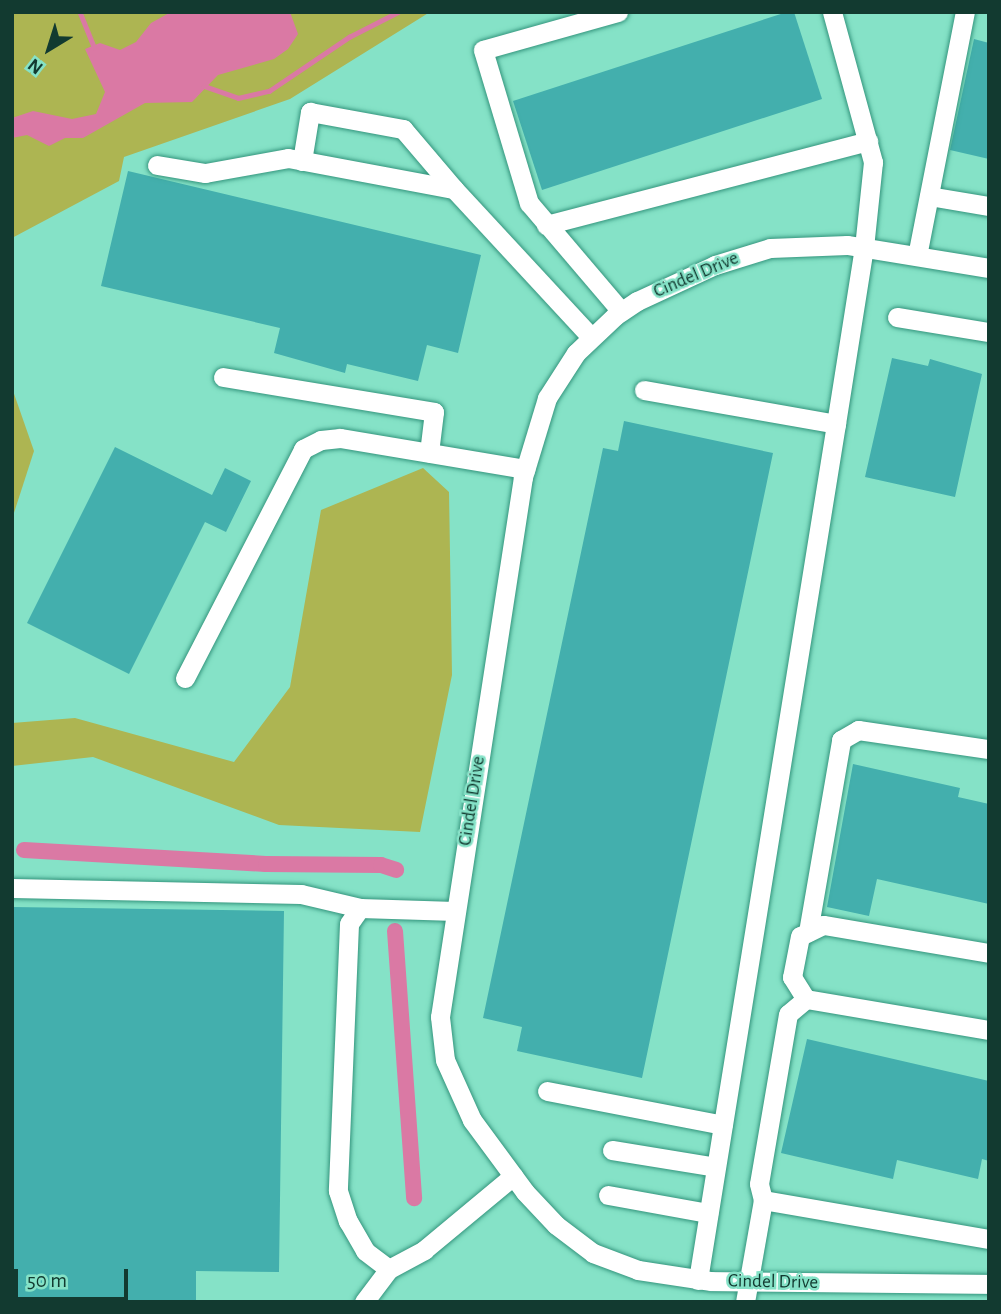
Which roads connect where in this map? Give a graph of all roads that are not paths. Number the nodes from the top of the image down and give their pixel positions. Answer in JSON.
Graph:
{"nodes":[{"id":1,"x":618,"y":12,"type":"edge"},
{"id":2,"x":832,"y":12,"type":"edge"},
{"id":3,"x":965,"y":12,"type":"edge"},
{"id":4,"x":868,"y":141,"type":"junction"},
{"id":5,"x":302,"y":160,"type":"junction"},
{"id":6,"x":157,"y":165,"type":"dead end"},
{"id":7,"x":454,"y":189,"type":"junction"},
{"id":8,"x":929,"y":196,"type":"junction"},
{"id":9,"x":989,"y":206,"type":"edge"},
{"id":10,"x":546,"y":225,"type":"junction"},
{"id":11,"x":864,"y":247,"type":"junction"},
{"id":12,"x":917,"y":256,"type":"junction"},
{"id":13,"x":989,"y":268,"type":"edge"},
{"id":14,"x":621,"y":312,"type":"junction"},
{"id":15,"x":897,"y":317,"type":"dead end"},
{"id":16,"x":989,"y":332,"type":"edge"},
{"id":17,"x":591,"y":337,"type":"junction"},
{"id":18,"x":223,"y":377,"type":"dead end"},
{"id":19,"x":644,"y":390,"type":"dead end"},
{"id":20,"x":836,"y":424,"type":"junction"},
{"id":21,"x":429,"y":453,"type":"junction"},
{"id":22,"x":525,"y":469,"type":"junction"},
{"id":23,"x":185,"y":678,"type":"dead end"},
{"id":24,"x":989,"y":749,"type":"edge"},
{"id":25,"x":12,"y":888,"type":"edge"},
{"id":26,"x":360,"y":908,"type":"junction"},
{"id":27,"x":455,"y":911,"type":"junction"},
{"id":28,"x":808,"y":932,"type":"junction"},
{"id":29,"x":989,"y":953,"type":"edge"},
{"id":30,"x":806,"y":999,"type":"junction"},
{"id":31,"x":989,"y":1030,"type":"edge"},
{"id":32,"x":547,"y":1091,"type":"dead end"},
{"id":33,"x":723,"y":1125,"type":"junction"},
{"id":34,"x":612,"y":1150,"type":"dead end"},
{"id":35,"x":716,"y":1167,"type":"junction"},
{"id":36,"x":513,"y":1176,"type":"junction"},
{"id":37,"x":608,"y":1195,"type":"dead end"},
{"id":38,"x":763,"y":1200,"type":"junction"},
{"id":39,"x":708,"y":1213,"type":"junction"},
{"id":40,"x":989,"y":1239,"type":"edge"},
{"id":41,"x":389,"y":1269,"type":"junction"},
{"id":42,"x":698,"y":1280,"type":"junction"},
{"id":43,"x":747,"y":1282,"type":"junction"},
{"id":44,"x":989,"y":1284,"type":"edge"},
{"id":45,"x":364,"y":1302,"type":"edge"},
{"id":46,"x":745,"y":1302,"type":"edge"}],
"edges":[{"from":1,"to":10,"type":"street"},
{"from":2,"to":4,"type":"street"},
{"from":3,"to":8,"type":"street"},
{"from":4,"to":10,"type":"street"},
{"from":4,"to":11,"type":"street"},
{"from":5,"to":6,"type":"street"},
{"from":5,"to":7,"type":"street"},
{"from":5,"to":7,"type":"street"},
{"from":7,"to":17,"type":"street"},
{"from":8,"to":9,"type":"street"},
{"from":8,"to":12,"type":"street"},
{"from":10,"to":14,"type":"street"},
{"from":11,"to":12,"type":"street","name":"Cindel Drive"},
{"from":11,"to":14,"type":"street","name":"Cindel Drive"},
{"from":11,"to":20,"type":"street"},
{"from":12,"to":13,"type":"street","name":"Cindel Drive"},
{"from":14,"to":17,"type":"street","name":"Cindel Drive"},
{"from":15,"to":16,"type":"street"},
{"from":17,"to":22,"type":"street","name":"Cindel Drive"},
{"from":18,"to":21,"type":"street"},
{"from":19,"to":20,"type":"street"},
{"from":20,"to":33,"type":"street"},
{"from":21,"to":22,"type":"street"},
{"from":21,"to":23,"type":"street"},
{"from":22,"to":27,"type":"street","name":"Cindel Drive"},
{"from":24,"to":28,"type":"street"},
{"from":25,"to":26,"type":"street"},
{"from":26,"to":27,"type":"street"},
{"from":26,"to":41,"type":"street"},
{"from":27,"to":36,"type":"street","name":"Cindel Drive"},
{"from":28,"to":29,"type":"street"},
{"from":28,"to":30,"type":"street"},
{"from":30,"to":31,"type":"street"},
{"from":30,"to":38,"type":"street"},
{"from":32,"to":33,"type":"street"},
{"from":33,"to":35,"type":"street"},
{"from":34,"to":35,"type":"street"},
{"from":35,"to":39,"type":"street"},
{"from":36,"to":41,"type":"street"},
{"from":36,"to":42,"type":"street","name":"Cindel Drive"},
{"from":37,"to":39,"type":"street"},
{"from":38,"to":40,"type":"street"},
{"from":38,"to":43,"type":"street"},
{"from":39,"to":42,"type":"street"},
{"from":41,"to":45,"type":"street"},
{"from":42,"to":43,"type":"street","name":"Cindel Drive"},
{"from":43,"to":44,"type":"street","name":"Cindel Drive"},
{"from":43,"to":46,"type":"street"}]}
